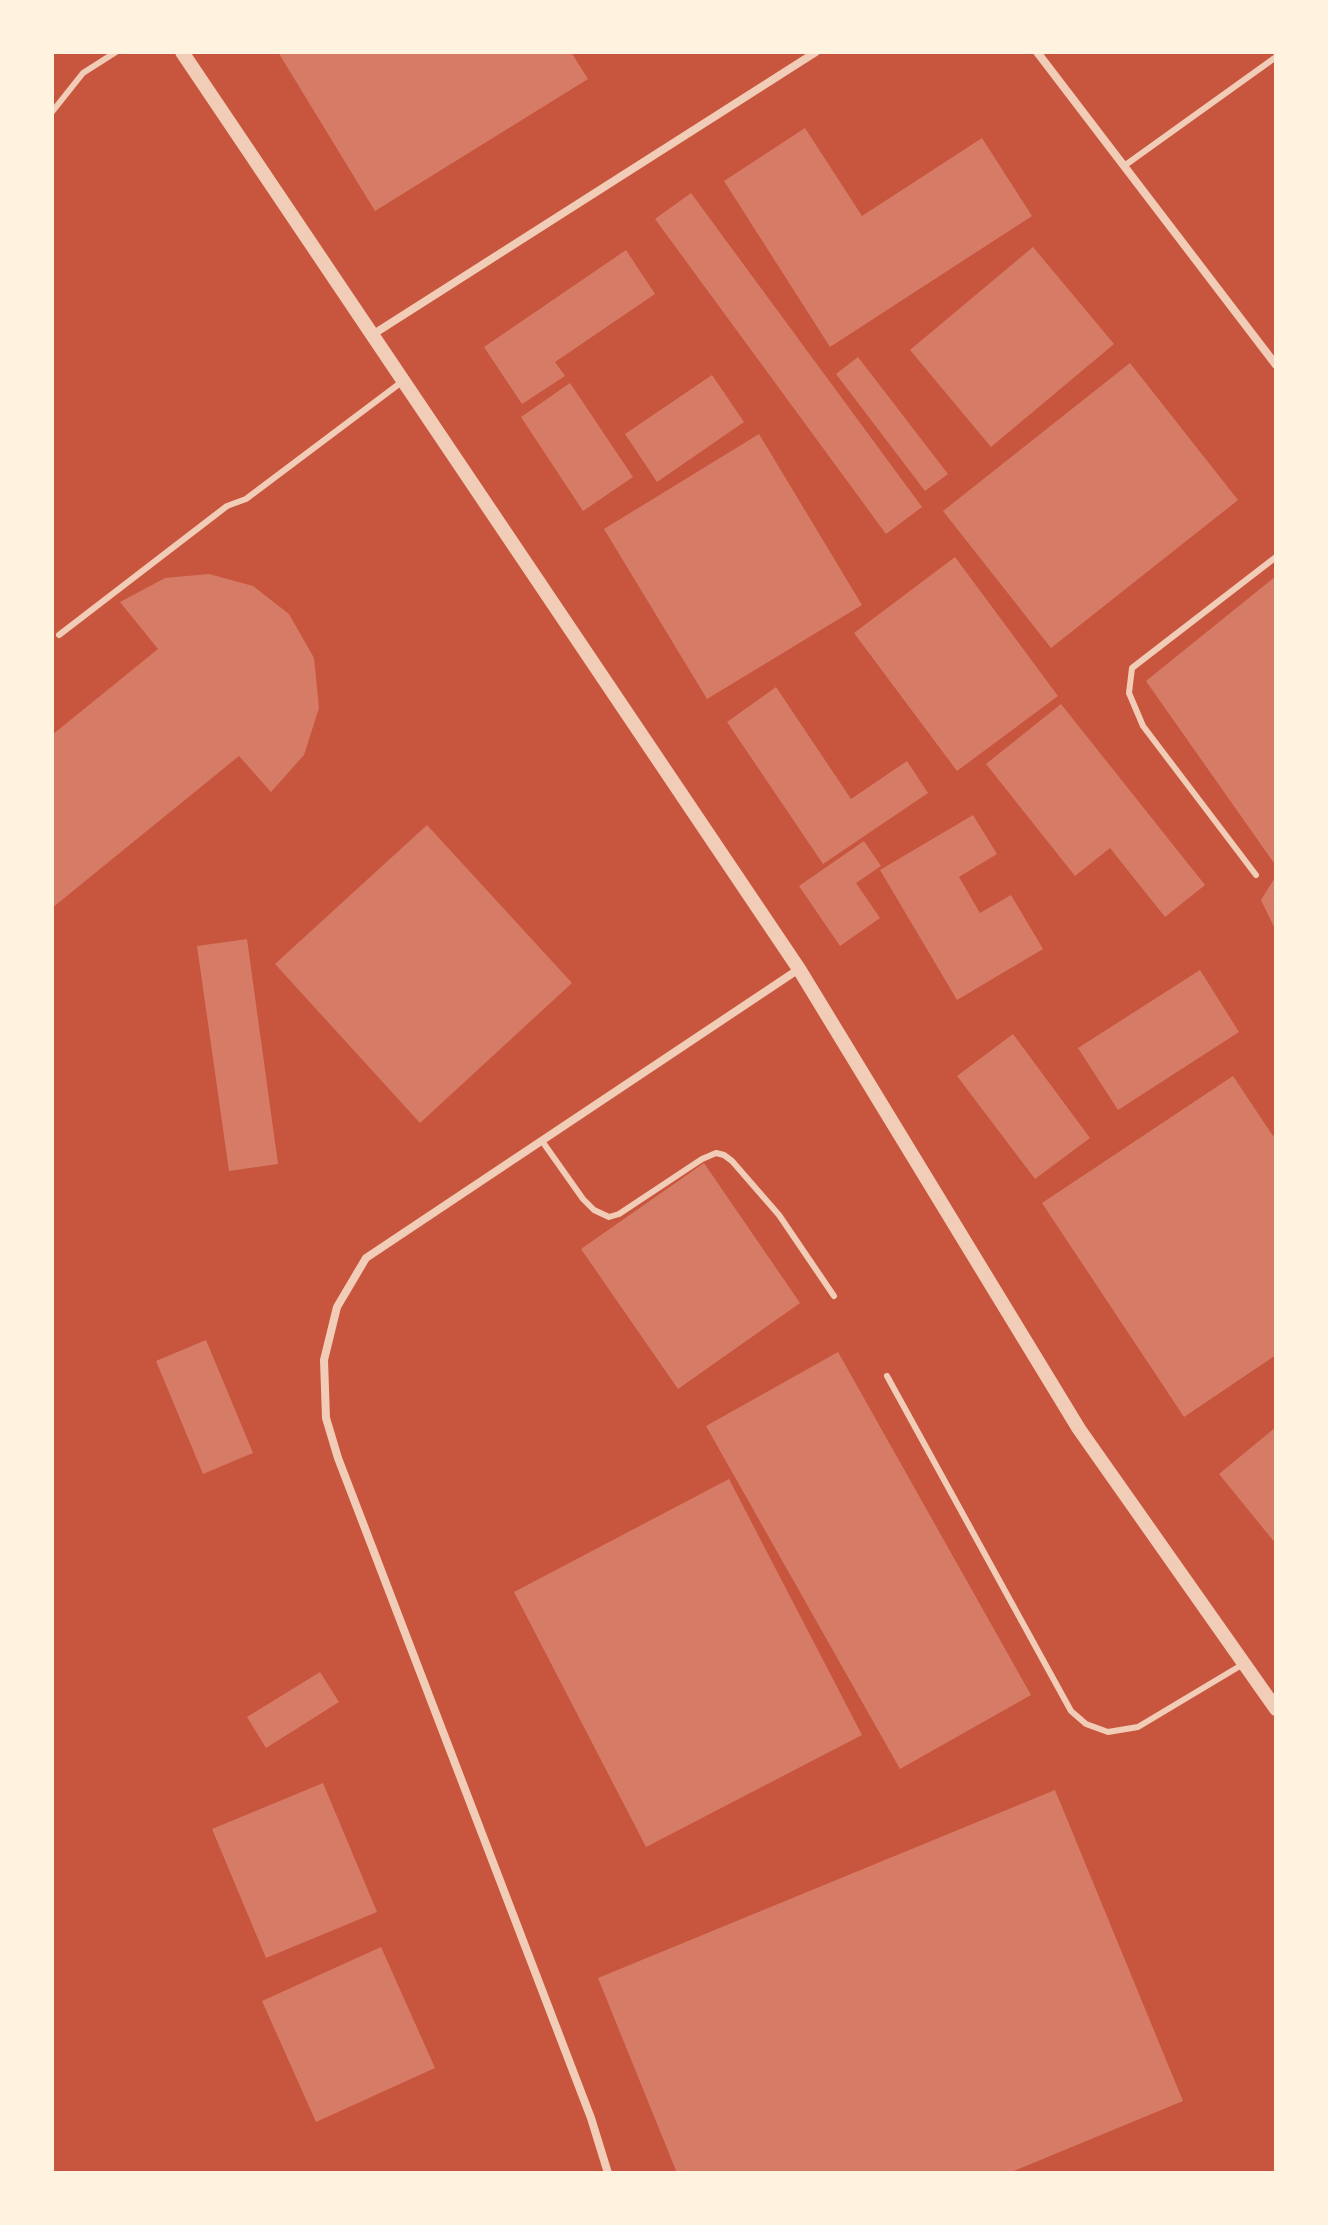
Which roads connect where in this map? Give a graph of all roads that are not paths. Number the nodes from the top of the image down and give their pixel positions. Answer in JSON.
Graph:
{"nodes":[{"id":1,"x":116,"y":52,"type":"edge"},
{"id":2,"x":182,"y":52,"type":"edge"},
{"id":3,"x":816,"y":52,"type":"edge"},
{"id":4,"x":1037,"y":52,"type":"edge"},
{"id":5,"x":1276,"y":57,"type":"edge"},
{"id":6,"x":52,"y":112,"type":"edge"},
{"id":7,"x":1124,"y":166,"type":"junction"},
{"id":8,"x":372,"y":335,"type":"junction"},
{"id":9,"x":1276,"y":365,"type":"edge"},
{"id":10,"x":403,"y":381,"type":"junction"},
{"id":11,"x":1276,"y":557,"type":"edge"},
{"id":12,"x":59,"y":635,"type":"dead end"},
{"id":13,"x":1256,"y":875,"type":"dead end"},
{"id":14,"x":799,"y":969,"type":"junction"},
{"id":15,"x":542,"y":1141,"type":"junction"},
{"id":16,"x":834,"y":1296,"type":"dead end"},
{"id":17,"x":887,"y":1376,"type":"dead end"},
{"id":18,"x":1245,"y":1663,"type":"junction"},
{"id":19,"x":1276,"y":1709,"type":"edge"},
{"id":20,"x":608,"y":2173,"type":"edge"}],
"edges":[{"from":1,"to":6,"type":"lane"},
{"from":2,"to":8,"type":"street"},
{"from":3,"to":8,"type":"street"},
{"from":4,"to":7,"type":"street"},
{"from":5,"to":7,"type":"lane"},
{"from":7,"to":9,"type":"street"},
{"from":8,"to":10,"type":"street"},
{"from":10,"to":12,"type":"lane"},
{"from":10,"to":14,"type":"street"},
{"from":11,"to":13,"type":"lane"},
{"from":14,"to":15,"type":"street"},
{"from":14,"to":18,"type":"street"},
{"from":15,"to":16,"type":"lane"},
{"from":15,"to":20,"type":"street"},
{"from":17,"to":18,"type":"lane"},
{"from":18,"to":19,"type":"street"}]}
